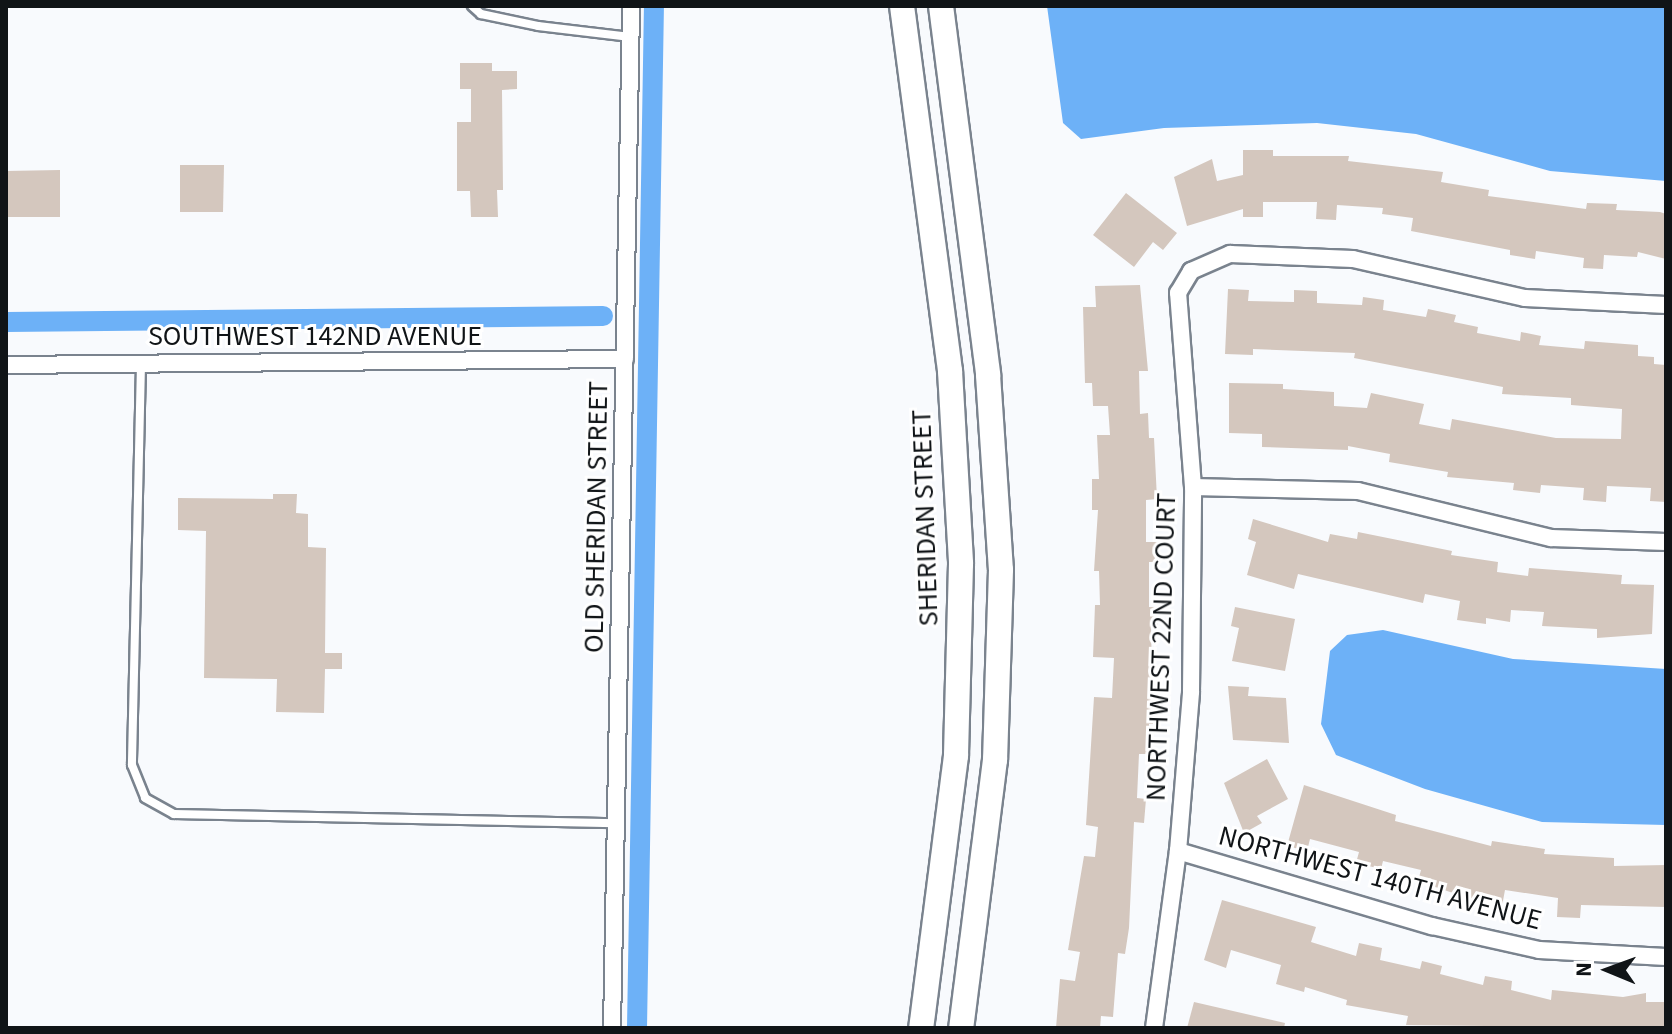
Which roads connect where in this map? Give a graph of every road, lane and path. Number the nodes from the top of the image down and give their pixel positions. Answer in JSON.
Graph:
{"nodes":[{"id":1,"x":472,"y":6,"type":"edge"},
{"id":2,"x":631,"y":6,"type":"edge"},
{"id":3,"x":902,"y":6,"type":"edge"},
{"id":4,"x":941,"y":6,"type":"edge"},
{"id":5,"x":631,"y":37,"type":"junction"},
{"id":6,"x":1666,"y":305,"type":"edge"},
{"id":7,"x":625,"y":359,"type":"junction"},
{"id":8,"x":141,"y":363,"type":"junction"},
{"id":9,"x":6,"y":365,"type":"edge"},
{"id":10,"x":1193,"y":487,"type":"junction"},
{"id":11,"x":1666,"y":542,"type":"edge"},
{"id":12,"x":616,"y":823,"type":"junction"},
{"id":13,"x":1178,"y":851,"type":"junction"},
{"id":14,"x":1666,"y":957,"type":"edge"},
{"id":15,"x":612,"y":1028,"type":"edge"},
{"id":16,"x":921,"y":1028,"type":"edge"},
{"id":17,"x":961,"y":1028,"type":"edge"},
{"id":18,"x":1154,"y":1028,"type":"edge"}],
"edges":[{"from":1,"to":5,"type":"lane"},
{"from":2,"to":5,"type":"street","name":"OLD SHERIDAN STREET"},
{"from":3,"to":16,"type":"main road","name":"SHERIDAN STREET"},
{"from":4,"to":17,"type":"main road"},
{"from":5,"to":7,"type":"street","name":"OLD SHERIDAN STREET"},
{"from":6,"to":10,"type":"street","name":"NORTHWEST 22ND COURT"},
{"from":7,"to":8,"type":"street","name":"SOUTHWEST 142ND AVENUE"},
{"from":7,"to":12,"type":"street","name":"OLD SHERIDAN STREET"},
{"from":8,"to":9,"type":"street","name":"SOUTHWEST 142ND AVENUE"},
{"from":8,"to":12,"type":"lane"},
{"from":10,"to":11,"type":"street"},
{"from":10,"to":13,"type":"street","name":"NORTHWEST 22ND COURT"},
{"from":12,"to":15,"type":"street","name":"OLD SHERIDAN STREET"},
{"from":13,"to":14,"type":"street","name":"NORTHWEST 140TH AVENUE"},
{"from":13,"to":18,"type":"street","name":"NORTHWEST 22ND COURT"}]}
